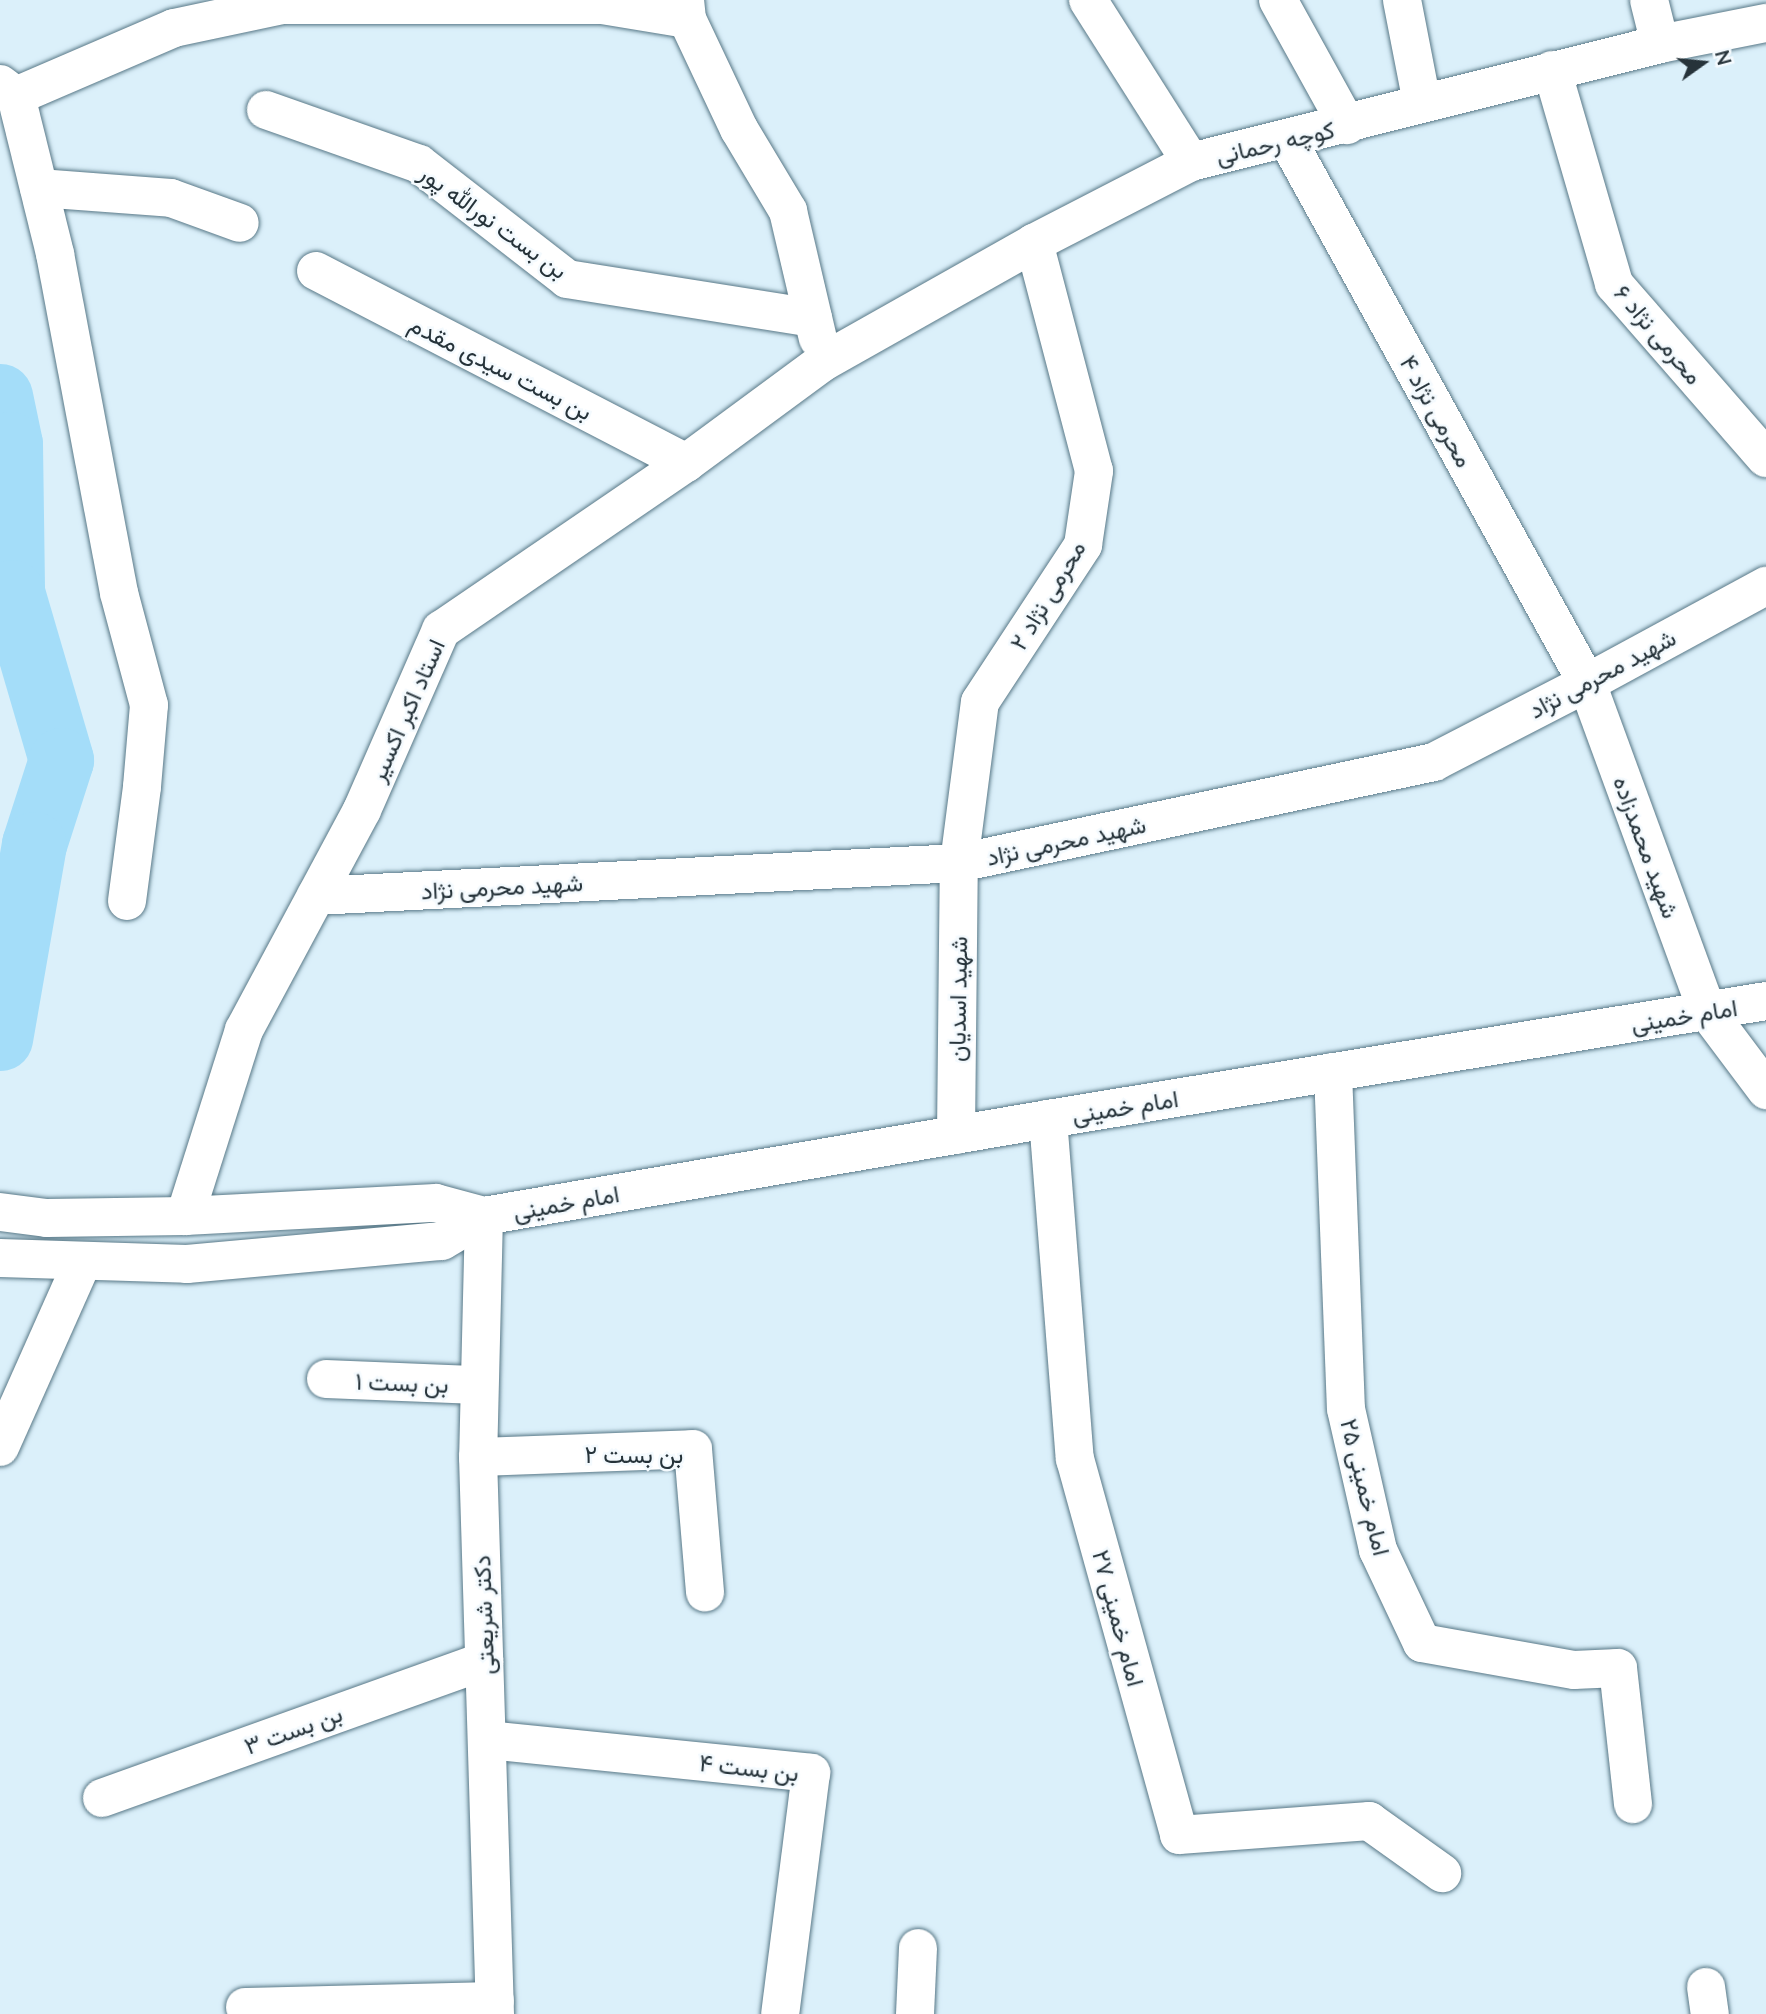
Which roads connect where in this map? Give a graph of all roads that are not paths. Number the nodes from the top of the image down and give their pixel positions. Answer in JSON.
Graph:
{"nodes":[{"id":1,"x":1088,"y":0,"type":"edge"},
{"id":2,"x":1278,"y":0,"type":"edge"},
{"id":3,"x":1402,"y":0,"type":"edge"},
{"id":4,"x":1649,"y":0,"type":"edge"},
{"id":5,"x":686,"y":10,"type":"edge"},
{"id":6,"x":1766,"y":23,"type":"edge"},
{"id":7,"x":1660,"y":44,"type":"junction"},
{"id":8,"x":1552,"y":70,"type":"junction"},
{"id":9,"x":8,"y":90,"type":"edge"},
{"id":10,"x":1422,"y":103,"type":"junction"},
{"id":11,"x":266,"y":110,"type":"dead end"},
{"id":12,"x":1347,"y":125,"type":"junction"},
{"id":13,"x":1287,"y":139,"type":"junction"},
{"id":14,"x":1191,"y":162,"type":"junction"},
{"id":15,"x":38,"y":188,"type":"junction"},
{"id":16,"x":240,"y":223,"type":"dead end"},
{"id":17,"x":1034,"y":243,"type":"junction"},
{"id":18,"x":316,"y":271,"type":"dead end"},
{"id":19,"x":813,"y":318,"type":"junction"},
{"id":20,"x":823,"y":362,"type":"junction"},
{"id":21,"x":1766,"y":458,"type":"edge"},
{"id":22,"x":686,"y":463,"type":"junction"},
{"id":23,"x":1766,"y":586,"type":"edge"},
{"id":24,"x":1587,"y":683,"type":"junction"},
{"id":25,"x":959,"y":863,"type":"junction"},
{"id":26,"x":316,"y":896,"type":"junction"},
{"id":27,"x":127,"y":901,"type":"dead end"},
{"id":28,"x":1766,"y":1001,"type":"edge"},
{"id":29,"x":1707,"y":1011,"type":"junction"},
{"id":30,"x":1333,"y":1072,"type":"junction"},
{"id":31,"x":1766,"y":1090,"type":"edge"},
{"id":32,"x":1048,"y":1119,"type":"junction"},
{"id":33,"x":956,"y":1135,"type":"junction"},
{"id":34,"x":0,"y":1212,"type":"edge"},
{"id":35,"x":185,"y":1216,"type":"junction"},
{"id":36,"x":484,"y":1216,"type":"junction"},
{"id":37,"x":0,"y":1258,"type":"edge"},
{"id":38,"x":82,"y":1263,"type":"junction"},
{"id":39,"x":326,"y":1379,"type":"dead end"},
{"id":40,"x":478,"y":1385,"type":"junction"},
{"id":41,"x":0,"y":1447,"type":"edge"},
{"id":42,"x":478,"y":1457,"type":"junction"},
{"id":43,"x":705,"y":1592,"type":"dead end"},
{"id":44,"x":484,"y":1661,"type":"junction"},
{"id":45,"x":488,"y":1740,"type":"junction"},
{"id":46,"x":103,"y":1798,"type":"dead end"},
{"id":47,"x":1633,"y":1804,"type":"dead end"},
{"id":48,"x":1442,"y":1873,"type":"dead end"},
{"id":49,"x":918,"y":1948,"type":"dead end"},
{"id":50,"x":245,"y":2007,"type":"dead end"},
{"id":51,"x":495,"y":2008,"type":"edge"},
{"id":52,"x":780,"y":2014,"type":"edge"},
{"id":53,"x":915,"y":2014,"type":"edge"}],
"edges":[{"from":1,"to":14,"type":"street"},
{"from":2,"to":12,"type":"street"},
{"from":3,"to":10,"type":"street"},
{"from":4,"to":7,"type":"street"},
{"from":5,"to":9,"type":"street"},
{"from":5,"to":19,"type":"street"},
{"from":6,"to":7,"type":"street","name":"کوچه رحمانی"},
{"from":7,"to":8,"type":"street","name":"کوچه رحمانی"},
{"from":8,"to":10,"type":"street","name":"کوچه رحمانی"},
{"from":8,"to":21,"type":"street","name":"محرمی نژاد ۶"},
{"from":9,"to":15,"type":"street"},
{"from":10,"to":12,"type":"street","name":"کوچه رحمانی"},
{"from":11,"to":19,"type":"street","name":"بن بست نورالله پور"},
{"from":12,"to":13,"type":"street","name":"کوچه رحمانی"},
{"from":13,"to":14,"type":"street","name":"کوچه رحمانی"},
{"from":13,"to":24,"type":"street","name":"محرمی نژاد ۴"},
{"from":14,"to":17,"type":"street","name":"کوچه رحمانی"},
{"from":15,"to":16,"type":"street"},
{"from":15,"to":27,"type":"street"},
{"from":17,"to":20,"type":"street","name":"کوچه رحمانی"},
{"from":17,"to":25,"type":"street","name":"محرمی نژاد ۲"},
{"from":18,"to":22,"type":"street","name":"بن بست سیدی مقدم"},
{"from":19,"to":20,"type":"street"},
{"from":20,"to":22,"type":"street","name":"استاد اکبر اکسیر"},
{"from":22,"to":26,"type":"street","name":"استاد اکبر اکسیر"},
{"from":23,"to":24,"type":"street","name":"شهید محرمی نژاد"},
{"from":24,"to":25,"type":"street","name":"شهید محرمی نژاد"},
{"from":24,"to":29,"type":"street","name":"شهید محمدزاده"},
{"from":25,"to":26,"type":"street","name":"شهید محرمی نژاد"},
{"from":25,"to":33,"type":"street","name":"شهید اسدیان"},
{"from":26,"to":35,"type":"street","name":"استاد اکبر اکسیر"},
{"from":28,"to":29,"type":"street","name":"امام خمینی"},
{"from":29,"to":30,"type":"street","name":"امام خمینی"},
{"from":29,"to":31,"type":"street","name":"شهید محمدزاده"},
{"from":30,"to":32,"type":"street","name":"امام خمینی"},
{"from":30,"to":47,"type":"street","name":"امام خمینی ۲۵"},
{"from":32,"to":33,"type":"street","name":"امام خمینی"},
{"from":32,"to":48,"type":"street","name":"امام خمینی ۲۷"},
{"from":33,"to":36,"type":"street","name":"امام خمینی"},
{"from":34,"to":35,"type":"street","name":"امام خمینی"},
{"from":35,"to":36,"type":"street","name":"امام خمینی"},
{"from":36,"to":38,"type":"street","name":"امام خمینی"},
{"from":36,"to":40,"type":"street","name":"دکتر شریعتی"},
{"from":37,"to":38,"type":"street","name":"امام خمینی"},
{"from":38,"to":41,"type":"street"},
{"from":39,"to":40,"type":"street","name":"بن بست ۱"},
{"from":40,"to":42,"type":"street","name":"دکتر شریعتی"},
{"from":42,"to":43,"type":"street","name":"بن بست ۲"},
{"from":42,"to":44,"type":"street","name":"دکتر شریعتی"},
{"from":44,"to":45,"type":"street","name":"دکتر شریعتی"},
{"from":44,"to":46,"type":"street","name":"بن بست ۳"},
{"from":45,"to":51,"type":"street","name":"دکتر شریعتی"},
{"from":45,"to":52,"type":"street","name":"بن بست ۴"},
{"from":49,"to":53,"type":"street"},
{"from":50,"to":51,"type":"street"}]}
